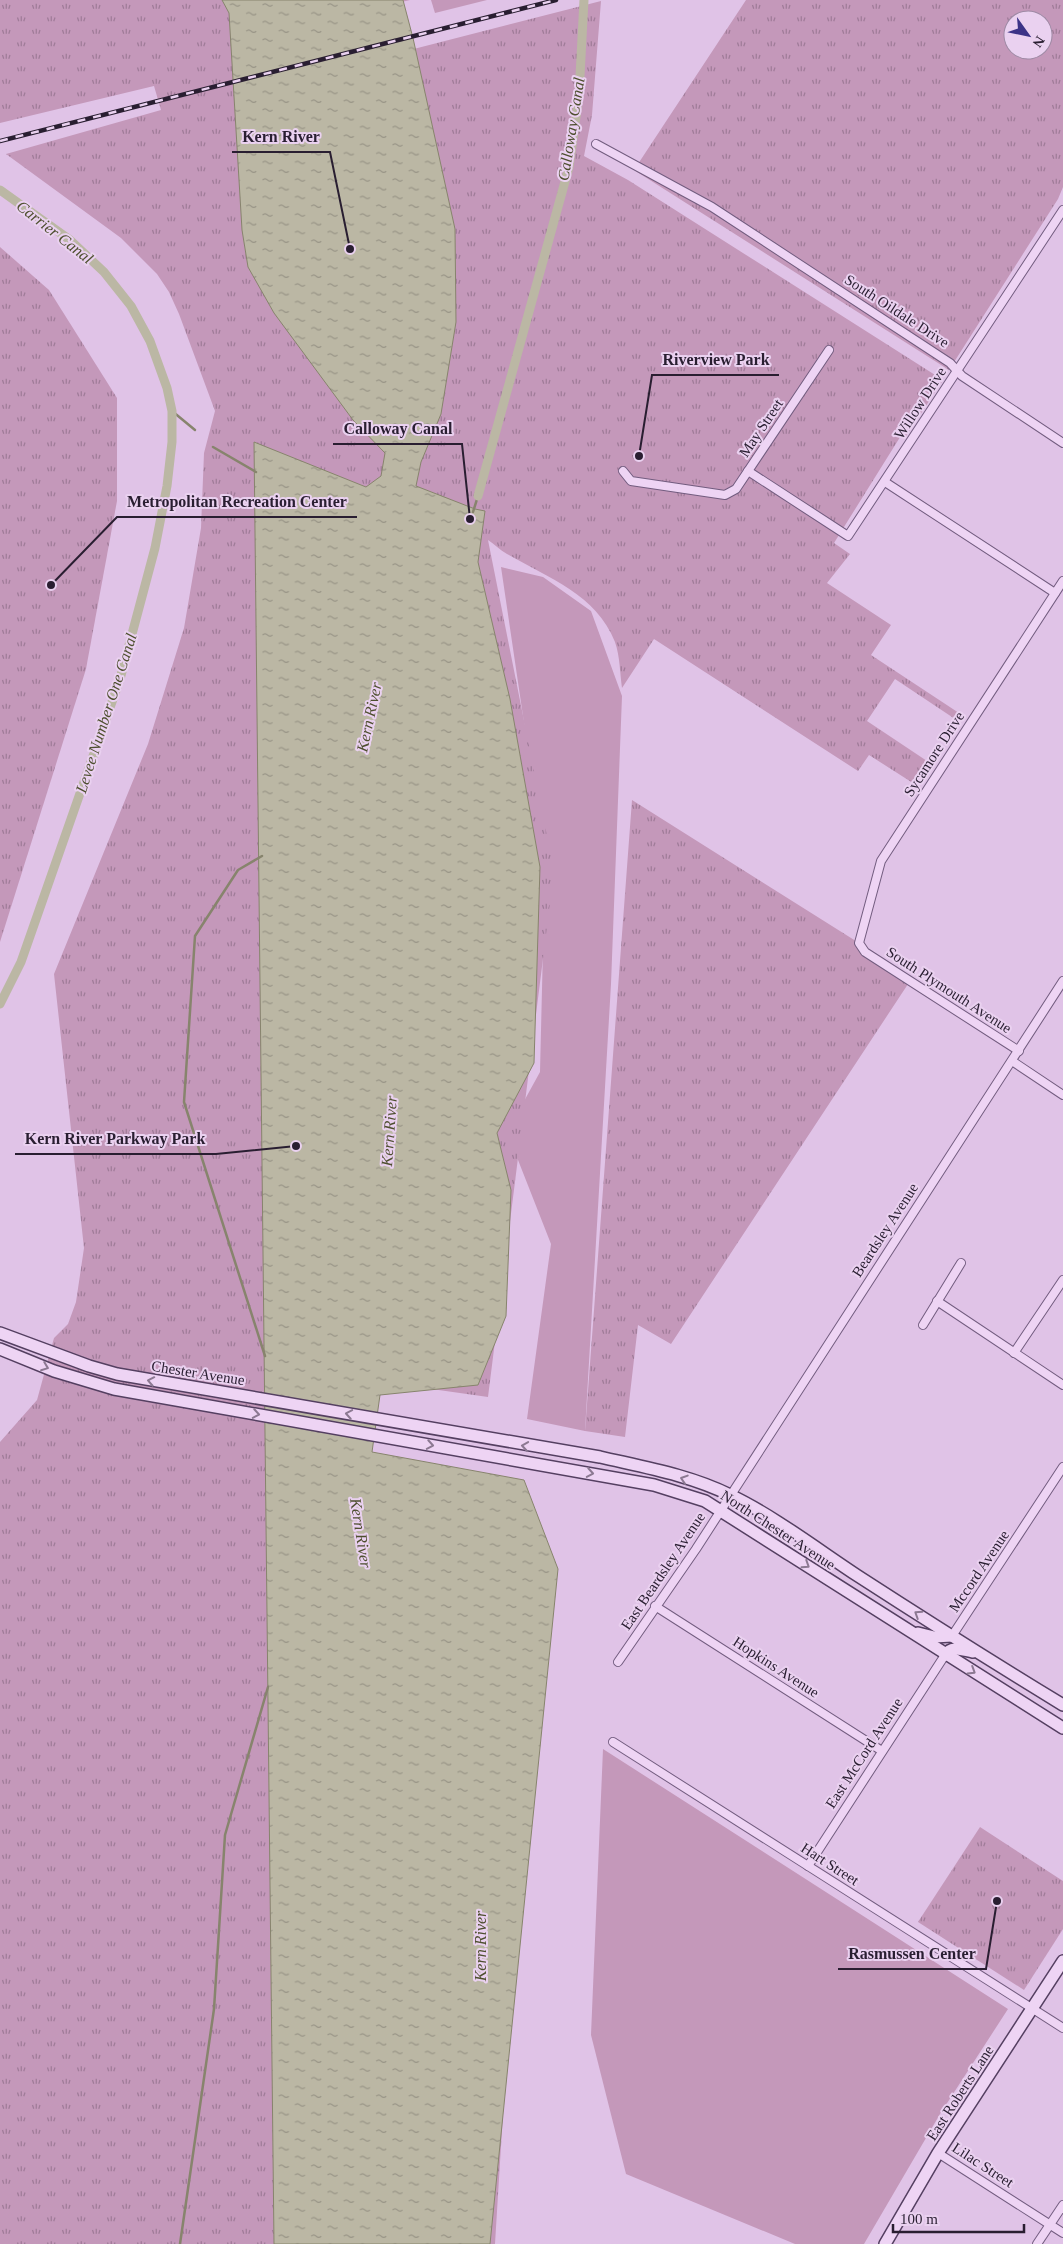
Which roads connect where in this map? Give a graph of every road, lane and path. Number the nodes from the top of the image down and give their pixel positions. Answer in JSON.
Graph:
{"nodes":[{"id":1,"x":596,"y":144,"type":"dead end"},
{"id":2,"x":1063,"y":210,"type":"edge"},
{"id":3,"x":829,"y":350,"type":"dead end"},
{"id":4,"x":957,"y":370,"type":"junction"},
{"id":5,"x":1063,"y":443,"type":"edge"},
{"id":6,"x":624,"y":471,"type":"dead end"},
{"id":7,"x":748,"y":471,"type":"junction"},
{"id":8,"x":885,"y":482,"type":"junction"},
{"id":9,"x":848,"y":536,"type":"joint"},
{"id":10,"x":1063,"y":581,"type":"edge"},
{"id":11,"x":1055,"y":593,"type":"junction"},
{"id":12,"x":865,"y":952,"type":"joint"},
{"id":13,"x":1063,"y":981,"type":"edge"},
{"id":14,"x":1019,"y":1051,"type":"junction"},
{"id":15,"x":1012,"y":1061,"type":"junction"},
{"id":16,"x":1063,"y":1095,"type":"edge"},
{"id":17,"x":961,"y":1263,"type":"dead end"},
{"id":18,"x":1063,"y":1280,"type":"edge"},
{"id":19,"x":937,"y":1301,"type":"junction"},
{"id":20,"x":923,"y":1325,"type":"dead end"},
{"id":21,"x":0,"y":1333,"type":"edge"},
{"id":22,"x":0,"y":1350,"type":"edge"},
{"id":23,"x":1014,"y":1353,"type":"junction"},
{"id":24,"x":1063,"y":1385,"type":"edge"},
{"id":25,"x":397,"y":1422,"type":"joint"},
{"id":26,"x":382,"y":1436,"type":"joint"},
{"id":27,"x":1063,"y":1467,"type":"edge"},
{"id":28,"x":730,"y":1495,"type":"junction"},
{"id":29,"x":721,"y":1509,"type":"junction"},
{"id":30,"x":655,"y":1606,"type":"junction"},
{"id":31,"x":906,"y":1630,"type":"junction"},
{"id":32,"x":952,"y":1636,"type":"junction"},
{"id":33,"x":979,"y":1653,"type":"junction"},
{"id":34,"x":945,"y":1655,"type":"junction"},
{"id":35,"x":618,"y":1662,"type":"dead end"},
{"id":36,"x":1063,"y":1705,"type":"edge"},
{"id":37,"x":1063,"y":1728,"type":"edge"},
{"id":38,"x":613,"y":1742,"type":"dead end"},
{"id":39,"x":882,"y":1751,"type":"junction"},
{"id":40,"x":808,"y":1866,"type":"junction"},
{"id":41,"x":1063,"y":1961,"type":"edge"},
{"id":42,"x":1032,"y":2009,"type":"junction"},
{"id":43,"x":1063,"y":2028,"type":"edge"},
{"id":44,"x":938,"y":2153,"type":"junction"},
{"id":45,"x":1063,"y":2204,"type":"edge"},
{"id":46,"x":1050,"y":2224,"type":"junction"},
{"id":47,"x":1063,"y":2233,"type":"edge"},
{"id":48,"x":885,"y":2244,"type":"edge"},
{"id":49,"x":1037,"y":2244,"type":"edge"}],
"edges":[{"from":1,"to":4,"type":"street","name":"South Oildale Drive"},
{"from":2,"to":4,"type":"street","name":"Willow Drive"},
{"from":3,"to":7,"type":"street","name":"May Street"},
{"from":4,"to":5,"type":"street","name":"South Oildale Drive"},
{"from":4,"to":8,"type":"street","name":"Willow Drive"},
{"from":6,"to":7,"type":"street"},
{"from":7,"to":9,"type":"street","name":"May Street"},
{"from":8,"to":9,"type":"street","name":"Willow Drive"},
{"from":8,"to":11,"type":"street"},
{"from":10,"to":11,"type":"street","name":"Sycamore Drive"},
{"from":11,"to":12,"type":"street","name":"Sycamore Drive"},
{"from":12,"to":14,"type":"street","name":"South Plymouth Avenue"},
{"from":13,"to":14,"type":"street","name":"Beardsley Avenue"},
{"from":14,"to":15,"type":"street","name":"Beardsley Avenue"},
{"from":15,"to":16,"type":"street"},
{"from":15,"to":28,"type":"street","name":"Beardsley Avenue"},
{"from":17,"to":19,"type":"street"},
{"from":18,"to":23,"type":"street"},
{"from":19,"to":20,"type":"street"},
{"from":19,"to":23,"type":"street"},
{"from":25,"to":21,"type":"main road","name":"Chester Avenue","one_way":true},
{"from":22,"to":26,"type":"main road","name":"Chester Avenue","one_way":true},
{"from":23,"to":24,"type":"street"},
{"from":28,"to":25,"type":"main road","name":"North Chester Avenue","one_way":true},
{"from":26,"to":29,"type":"main road","name":"North Chester Avenue","one_way":true},
{"from":27,"to":32,"type":"street","name":"Mccord Avenue"},
{"from":28,"to":29,"type":"street","name":"East Beardsley Avenue"},
{"from":32,"to":28,"type":"main road","name":"North Chester Avenue","one_way":true},
{"from":29,"to":30,"type":"street","name":"East Beardsley Avenue"},
{"from":29,"to":31,"type":"main road","name":"North Chester Avenue","one_way":true},
{"from":30,"to":35,"type":"street","name":"East Beardsley Avenue"},
{"from":30,"to":39,"type":"street","name":"Hopkins Avenue"},
{"from":31,"to":32,"type":"main road"},
{"from":31,"to":34,"type":"main road","name":"North Chester Avenue"},
{"from":32,"to":33,"type":"main road","name":"North Chester Avenue"},
{"from":33,"to":34,"type":"main road"},
{"from":33,"to":36,"type":"main road","name":"North Chester Avenue"},
{"from":34,"to":37,"type":"main road","name":"North Chester Avenue","one_way":true},
{"from":34,"to":39,"type":"street","name":"East McCord Avenue"},
{"from":38,"to":40,"type":"street","name":"Hart Street"},
{"from":39,"to":40,"type":"street","name":"East McCord Avenue"},
{"from":40,"to":42,"type":"street","name":"Hart Street"},
{"from":41,"to":42,"type":"main road","name":"East Roberts Lane"},
{"from":42,"to":43,"type":"street","name":"Hart Street"},
{"from":42,"to":44,"type":"main road","name":"East Roberts Lane"},
{"from":44,"to":46,"type":"street","name":"Lilac Street"},
{"from":44,"to":48,"type":"main road","name":"East Roberts Lane"},
{"from":45,"to":46,"type":"street"},
{"from":46,"to":47,"type":"street","name":"Lilac Street"},
{"from":46,"to":49,"type":"street"}]}
